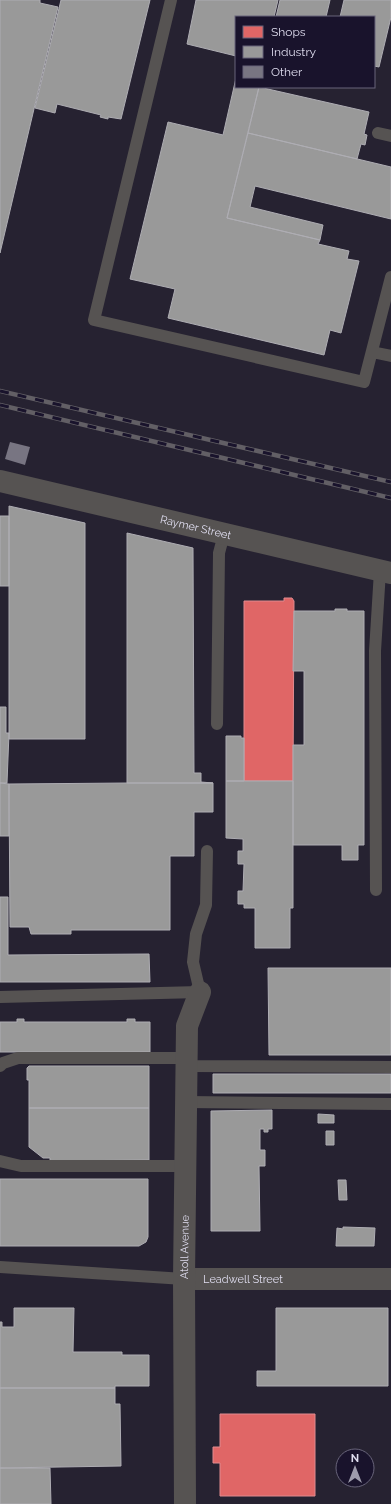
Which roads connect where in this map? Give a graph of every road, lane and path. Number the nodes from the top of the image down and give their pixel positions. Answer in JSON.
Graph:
{"nodes":[{"id":1,"x":171,"y":0,"type":"edge"},
{"id":2,"x":378,"y":133,"type":"dead end"},
{"id":3,"x":391,"y":136,"type":"edge"},
{"id":4,"x":391,"y":277,"type":"edge"},
{"id":5,"x":372,"y":352,"type":"junction"},
{"id":6,"x":391,"y":356,"type":"edge"},
{"id":7,"x":0,"y":481,"type":"edge"},
{"id":8,"x":224,"y":534,"type":"junction"},
{"id":9,"x":386,"y":572,"type":"edge"},
{"id":10,"x":217,"y":724,"type":"dead end"},
{"id":11,"x":207,"y":852,"type":"dead end"},
{"id":12,"x":376,"y":890,"type":"dead end"},
{"id":13,"x":200,"y":992,"type":"junction"},
{"id":14,"x":0,"y":996,"type":"edge"},
{"id":15,"x":186,"y":1062,"type":"junction"},
{"id":16,"x":0,"y":1066,"type":"edge"},
{"id":17,"x":391,"y":1067,"type":"edge"},
{"id":18,"x":186,"y":1102,"type":"junction"},
{"id":19,"x":391,"y":1104,"type":"edge"},
{"id":20,"x":0,"y":1161,"type":"edge"},
{"id":21,"x":185,"y":1166,"type":"junction"},
{"id":22,"x":0,"y":1267,"type":"edge"},
{"id":23,"x":184,"y":1279,"type":"junction"},
{"id":24,"x":391,"y":1279,"type":"edge"},
{"id":25,"x":185,"y":1504,"type":"edge"}],
"edges":[{"from":1,"to":5,"type":"lane"},
{"from":2,"to":3,"type":"lane"},
{"from":4,"to":5,"type":"lane"},
{"from":5,"to":6,"type":"lane"},
{"from":7,"to":8,"type":"street","name":"Raymer Street"},
{"from":8,"to":9,"type":"street","name":"Raymer Street"},
{"from":8,"to":10,"type":"lane"},
{"from":9,"to":12,"type":"lane"},
{"from":11,"to":13,"type":"lane"},
{"from":13,"to":14,"type":"lane"},
{"from":13,"to":15,"type":"street","name":"Atoll Avenue"},
{"from":15,"to":16,"type":"lane"},
{"from":15,"to":17,"type":"lane"},
{"from":15,"to":18,"type":"street","name":"Atoll Avenue"},
{"from":18,"to":19,"type":"lane"},
{"from":18,"to":21,"type":"street","name":"Atoll Avenue"},
{"from":20,"to":21,"type":"lane"},
{"from":21,"to":23,"type":"street","name":"Atoll Avenue"},
{"from":22,"to":23,"type":"lane","name":"Leadwell Street"},
{"from":23,"to":24,"type":"street","name":"Leadwell Street"},
{"from":23,"to":25,"type":"street","name":"Atoll Avenue"}]}
